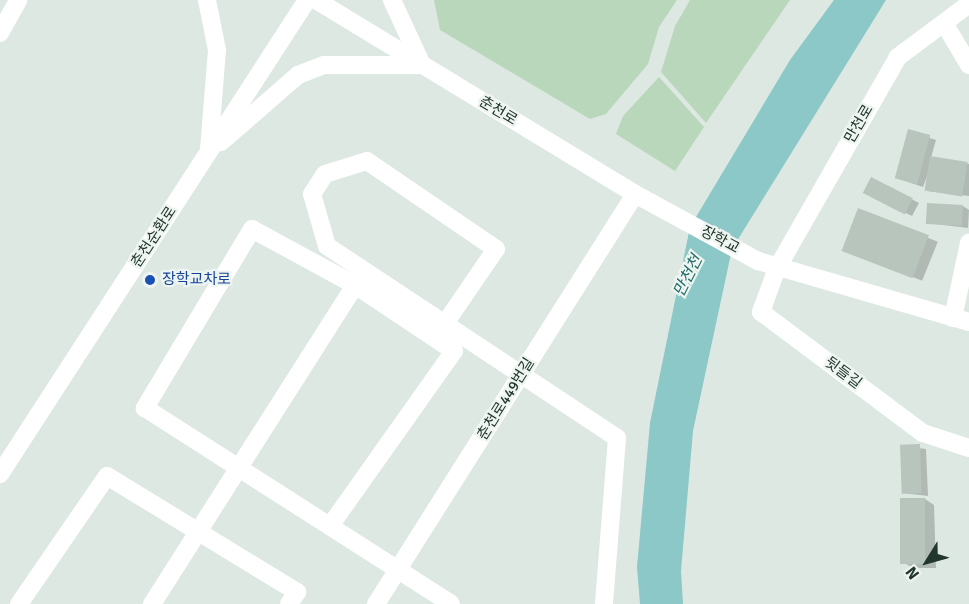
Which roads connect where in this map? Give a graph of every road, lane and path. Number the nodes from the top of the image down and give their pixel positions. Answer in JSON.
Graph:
{"nodes":[{"id":1,"x":18,"y":0,"type":"edge"},
{"id":2,"x":207,"y":0,"type":"edge"},
{"id":3,"x":308,"y":0,"type":"edge"},
{"id":4,"x":316,"y":0,"type":"edge"},
{"id":5,"x":392,"y":0,"type":"edge"},
{"id":6,"x":969,"y":4,"type":"edge"},
{"id":7,"x":944,"y":23,"type":"junction"},
{"id":8,"x":0,"y":33,"type":"edge"},
{"id":9,"x":422,"y":65,"type":"junction"},
{"id":10,"x":969,"y":65,"type":"edge"},
{"id":11,"x":208,"y":153,"type":"junction"},
{"id":12,"x":635,"y":194,"type":"junction"},
{"id":13,"x":681,"y":220,"type":"joint"},
{"id":14,"x":969,"y":243,"type":"edge"},
{"id":15,"x":777,"y":268,"type":"junction"},
{"id":16,"x":355,"y":285,"type":"junction"},
{"id":17,"x":961,"y":320,"type":"edge"},
{"id":18,"x":446,"y":321,"type":"junction"},
{"id":19,"x":520,"y":376,"type":"junction"},
{"id":20,"x":969,"y":448,"type":"edge"},
{"id":21,"x":235,"y":468,"type":"junction"},
{"id":22,"x":0,"y":474,"type":"edge"},
{"id":23,"x":330,"y":526,"type":"junction"},
{"id":24,"x":198,"y":531,"type":"junction"},
{"id":25,"x":397,"y":571,"type":"junction"},
{"id":26,"x":19,"y":604,"type":"edge"},
{"id":27,"x":152,"y":604,"type":"edge"},
{"id":28,"x":289,"y":604,"type":"edge"},
{"id":29,"x":376,"y":604,"type":"edge"},
{"id":30,"x":451,"y":604,"type":"edge"},
{"id":31,"x":604,"y":604,"type":"edge"}],
"edges":[{"from":1,"to":8,"type":"street"},
{"from":2,"to":11,"type":"street"},
{"from":3,"to":11,"type":"street","name":"춘천순환로"},
{"from":4,"to":9,"type":"street","name":"춘천로"},
{"from":5,"to":9,"type":"street"},
{"from":6,"to":7,"type":"street","name":"만천로"},
{"from":7,"to":10,"type":"street"},
{"from":7,"to":15,"type":"street","name":"만천로"},
{"from":9,"to":11,"type":"street"},
{"from":9,"to":12,"type":"street","name":"춘천로"},
{"from":11,"to":22,"type":"street","name":"춘천순환로"},
{"from":12,"to":13,"type":"street","name":"춘천로"},
{"from":12,"to":19,"type":"street","name":"춘천로449번길"},
{"from":13,"to":15,"type":"street","name":"장학교"},
{"from":14,"to":17,"type":"street"},
{"from":15,"to":17,"type":"street"},
{"from":15,"to":20,"type":"street","name":"뒷들길"},
{"from":16,"to":21,"type":"street"},
{"from":16,"to":21,"type":"street"},
{"from":16,"to":23,"type":"street"},
{"from":18,"to":18,"type":"street"},
{"from":18,"to":19,"type":"street"},
{"from":19,"to":25,"type":"street","name":"춘천로449번길"},
{"from":19,"to":31,"type":"street"},
{"from":21,"to":23,"type":"street"},
{"from":21,"to":24,"type":"street"},
{"from":23,"to":25,"type":"street"},
{"from":24,"to":26,"type":"street"},
{"from":24,"to":27,"type":"street"},
{"from":24,"to":28,"type":"street"},
{"from":25,"to":29,"type":"street","name":"춘천로449번길"},
{"from":25,"to":30,"type":"street"}]}
